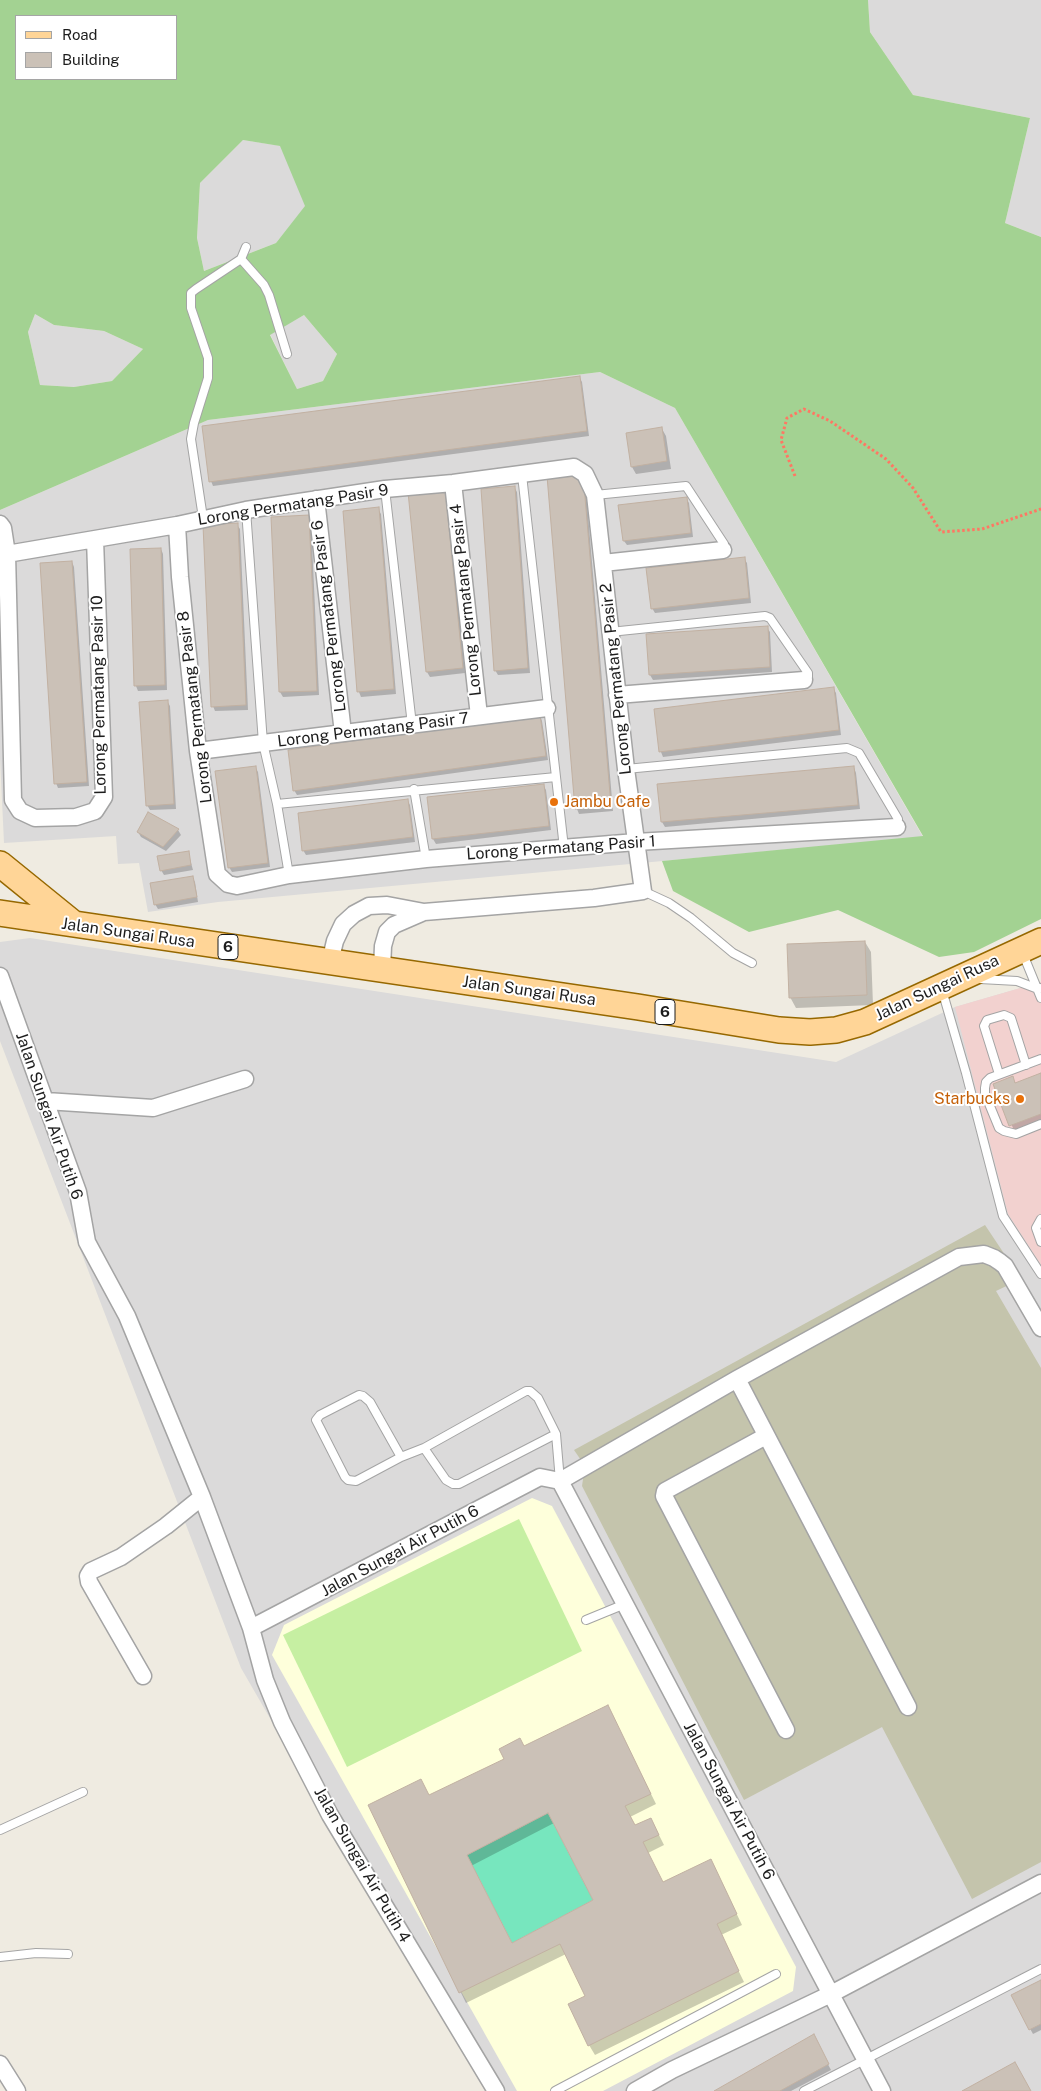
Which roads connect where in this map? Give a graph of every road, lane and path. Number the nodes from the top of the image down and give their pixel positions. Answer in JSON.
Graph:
{"nodes":[{"id":1,"x":246,"y":247,"type":"dead end"},
{"id":2,"x":241,"y":259,"type":"junction"},
{"id":3,"x":288,"y":354,"type":"dead end"},
{"id":4,"x":580,"y":470,"type":"joint"},
{"id":5,"x":522,"y":475,"type":"junction"},
{"id":6,"x":795,"y":476,"type":"dead end"},
{"id":7,"x":453,"y":483,"type":"junction"},
{"id":8,"x":385,"y":489,"type":"junction"},
{"id":9,"x":594,"y":495,"type":"junction"},
{"id":10,"x":316,"y":499,"type":"junction"},
{"id":11,"x":1041,"y":509,"type":"edge"},
{"id":12,"x":246,"y":510,"type":"junction"},
{"id":13,"x":203,"y":518,"type":"junction"},
{"id":14,"x":0,"y":524,"type":"edge"},
{"id":15,"x":177,"y":525,"type":"junction"},
{"id":16,"x":95,"y":539,"type":"junction"},
{"id":17,"x":723,"y":550,"type":"joint"},
{"id":18,"x":7,"y":554,"type":"junction"},
{"id":19,"x":603,"y":563,"type":"junction"},
{"id":20,"x":610,"y":632,"type":"junction"},
{"id":21,"x":804,"y":680,"type":"joint"},
{"id":22,"x":617,"y":695,"type":"junction"},
{"id":23,"x":547,"y":708,"type":"junction"},
{"id":24,"x":479,"y":716,"type":"junction"},
{"id":25,"x":412,"y":724,"type":"junction"},
{"id":26,"x":343,"y":733,"type":"junction"},
{"id":27,"x":263,"y":743,"type":"junction"},
{"id":28,"x":198,"y":752,"type":"junction"},
{"id":29,"x":626,"y":769,"type":"junction"},
{"id":30,"x":556,"y":777,"type":"junction"},
{"id":31,"x":414,"y":789,"type":"junction"},
{"id":32,"x":277,"y":804,"type":"junction"},
{"id":33,"x":897,"y":827,"type":"joint"},
{"id":34,"x":636,"y":842,"type":"junction"},
{"id":35,"x":564,"y":848,"type":"junction"},
{"id":36,"x":426,"y":859,"type":"junction"},
{"id":37,"x":0,"y":864,"type":"edge"},
{"id":38,"x":289,"y":875,"type":"junction"},
{"id":39,"x":228,"y":884,"type":"joint"},
{"id":40,"x":644,"y":891,"type":"junction"},
{"id":41,"x":424,"y":912,"type":"junction"},
{"id":42,"x":0,"y":913,"type":"edge"},
{"id":43,"x":75,"y":925,"type":"junction"},
{"id":44,"x":1031,"y":945,"type":"edge"},
{"id":45,"x":330,"y":962,"type":"junction"},
{"id":46,"x":752,"y":963,"type":"dead end"},
{"id":47,"x":382,"y":970,"type":"junction"},
{"id":48,"x":0,"y":976,"type":"edge"},
{"id":49,"x":1041,"y":980,"type":"edge"},
{"id":50,"x":950,"y":982,"type":"junction"},
{"id":51,"x":1039,"y":989,"type":"edge"},
{"id":52,"x":1041,"y":998,"type":"edge"},
{"id":53,"x":1041,"y":1059,"type":"edge"},
{"id":54,"x":1026,"y":1065,"type":"junction"},
{"id":55,"x":999,"y":1074,"type":"junction"},
{"id":56,"x":245,"y":1080,"type":"dead end"},
{"id":57,"x":46,"y":1101,"type":"junction"},
{"id":58,"x":1041,"y":1124,"type":"edge"},
{"id":59,"x":1041,"y":1219,"type":"edge"},
{"id":60,"x":1041,"y":1242,"type":"edge"},
{"id":61,"x":1041,"y":1274,"type":"edge"},
{"id":62,"x":1041,"y":1328,"type":"edge"},
{"id":63,"x":737,"y":1379,"type":"junction"},
{"id":64,"x":556,"y":1434,"type":"junction"},
{"id":65,"x":766,"y":1436,"type":"junction"},
{"id":66,"x":424,"y":1448,"type":"junction"},
{"id":67,"x":401,"y":1457,"type":"junction"},
{"id":68,"x":560,"y":1481,"type":"junction"},
{"id":69,"x":202,"y":1497,"type":"junction"},
{"id":70,"x":625,"y":1604,"type":"junction"},
{"id":71,"x":586,"y":1620,"type":"dead end"},
{"id":72,"x":251,"y":1628,"type":"junction"},
{"id":73,"x":143,"y":1676,"type":"dead end"},
{"id":74,"x":908,"y":1707,"type":"dead end"},
{"id":75,"x":786,"y":1730,"type":"dead end"},
{"id":76,"x":83,"y":1792,"type":"dead end"},
{"id":77,"x":0,"y":1830,"type":"edge"},
{"id":78,"x":1041,"y":1883,"type":"edge"},
{"id":79,"x":68,"y":1954,"type":"dead end"},
{"id":80,"x":0,"y":1957,"type":"edge"},
{"id":81,"x":1041,"y":1969,"type":"edge"},
{"id":82,"x":776,"y":1974,"type":"dead end"},
{"id":83,"x":831,"y":1994,"type":"junction"},
{"id":84,"x":866,"y":2060,"type":"junction"},
{"id":85,"x":0,"y":2064,"type":"edge"},
{"id":86,"x":17,"y":2091,"type":"edge"},
{"id":87,"x":496,"y":2091,"type":"edge"},
{"id":88,"x":555,"y":2091,"type":"edge"},
{"id":89,"x":635,"y":2091,"type":"edge"},
{"id":90,"x":804,"y":2091,"type":"edge"},
{"id":91,"x":882,"y":2091,"type":"edge"}],
"edges":[{"from":1,"to":2,"type":"lane"},
{"from":2,"to":3,"type":"lane"},
{"from":2,"to":13,"type":"lane"},
{"from":4,"to":5,"type":"street","name":"Lorong Permatang Pasir 9"},
{"from":4,"to":9,"type":"street","name":"Lorong Permatang Pasir 2"},
{"from":5,"to":7,"type":"street","name":"Lorong Permatang Pasir 9"},
{"from":5,"to":23,"type":"lane"},
{"from":6,"to":11,"type":"path"},
{"from":7,"to":8,"type":"street","name":"Lorong Permatang Pasir 9"},
{"from":7,"to":24,"type":"street","name":"Lorong Permatang Pasir 4"},
{"from":8,"to":10,"type":"street","name":"Lorong Permatang Pasir 9"},
{"from":8,"to":25,"type":"lane"},
{"from":9,"to":17,"type":"lane"},
{"from":9,"to":19,"type":"street","name":"Lorong Permatang Pasir 2"},
{"from":10,"to":12,"type":"street","name":"Lorong Permatang Pasir 9"},
{"from":10,"to":26,"type":"street","name":"Lorong Permatang Pasir 6"},
{"from":12,"to":13,"type":"street","name":"Lorong Permatang Pasir 9"},
{"from":12,"to":27,"type":"lane"},
{"from":13,"to":15,"type":"street","name":"Lorong Permatang Pasir 9"},
{"from":14,"to":18,"type":"street","name":"Lorong Permatang Pasir 10"},
{"from":15,"to":16,"type":"street","name":"Lorong Permatang Pasir 9"},
{"from":15,"to":28,"type":"street","name":"Lorong Permatang Pasir 8"},
{"from":16,"to":18,"type":"street","name":"Lorong Permatang Pasir 9"},
{"from":16,"to":18,"type":"street","name":"Lorong Permatang Pasir 10"},
{"from":17,"to":19,"type":"street"},
{"from":19,"to":20,"type":"street","name":"Lorong Permatang Pasir 2"},
{"from":20,"to":21,"type":"lane"},
{"from":20,"to":22,"type":"street","name":"Lorong Permatang Pasir 2"},
{"from":21,"to":22,"type":"street"},
{"from":22,"to":29,"type":"street","name":"Lorong Permatang Pasir 2"},
{"from":23,"to":24,"type":"street","name":"Lorong Permatang Pasir 7"},
{"from":23,"to":30,"type":"lane"},
{"from":24,"to":25,"type":"street","name":"Lorong Permatang Pasir 7"},
{"from":25,"to":26,"type":"street","name":"Lorong Permatang Pasir 7"},
{"from":26,"to":27,"type":"street","name":"Lorong Permatang Pasir 7"},
{"from":27,"to":28,"type":"street","name":"Lorong Permatang Pasir 7"},
{"from":27,"to":32,"type":"lane"},
{"from":28,"to":39,"type":"street","name":"Lorong Permatang Pasir 8"},
{"from":29,"to":33,"type":"lane"},
{"from":29,"to":34,"type":"street","name":"Lorong Permatang Pasir 2"},
{"from":30,"to":31,"type":"lane"},
{"from":30,"to":35,"type":"lane"},
{"from":31,"to":32,"type":"lane"},
{"from":31,"to":36,"type":"lane"},
{"from":32,"to":38,"type":"lane"},
{"from":33,"to":34,"type":"street","name":"Lorong Permatang Pasir 1"},
{"from":34,"to":35,"type":"street","name":"Lorong Permatang Pasir 1"},
{"from":34,"to":40,"type":"street","name":"Lorong Permatang Pasir 2"},
{"from":35,"to":36,"type":"street","name":"Lorong Permatang Pasir 1"},
{"from":36,"to":38,"type":"street","name":"Lorong Permatang Pasir 1"},
{"from":37,"to":43,"type":"main road"},
{"from":38,"to":39,"type":"street","name":"Lorong Permatang Pasir 1"},
{"from":40,"to":41,"type":"street"},
{"from":40,"to":46,"type":"lane"},
{"from":41,"to":45,"type":"street"},
{"from":41,"to":47,"type":"street"},
{"from":42,"to":43,"type":"main road","name":"Jalan Sungai Rusa","number":"6"},
{"from":43,"to":45,"type":"main road","name":"Jalan Sungai Rusa","number":"6"},
{"from":44,"to":50,"type":"main road","name":"Jalan Sungai Rusa","number":"6"},
{"from":44,"to":51,"type":"lane"},
{"from":45,"to":47,"type":"main road","name":"Jalan Sungai Rusa","number":"6"},
{"from":47,"to":50,"type":"main road","name":"Jalan Sungai Rusa","number":"6"},
{"from":48,"to":57,"type":"street","name":"Jalan Sungai Air Putih 6"},
{"from":49,"to":51,"type":"lane"},
{"from":50,"to":51,"type":"lane"},
{"from":50,"to":61,"type":"lane"},
{"from":51,"to":52,"type":"lane"},
{"from":53,"to":54,"type":"lane"},
{"from":54,"to":55,"type":"lane"},
{"from":54,"to":55,"type":"lane"},
{"from":55,"to":58,"type":"lane"},
{"from":56,"to":57,"type":"street"},
{"from":57,"to":69,"type":"street","name":"Jalan Sungai Air Putih 6"},
{"from":59,"to":60,"type":"lane"},
{"from":62,"to":63,"type":"street"},
{"from":63,"to":65,"type":"street"},
{"from":63,"to":68,"type":"street"},
{"from":64,"to":66,"type":"lane"},
{"from":64,"to":66,"type":"lane"},
{"from":64,"to":68,"type":"lane"},
{"from":65,"to":74,"type":"street"},
{"from":65,"to":75,"type":"street"},
{"from":66,"to":67,"type":"lane"},
{"from":67,"to":67,"type":"lane"},
{"from":68,"to":70,"type":"street","name":"Jalan Sungai Air Putih 6"},
{"from":68,"to":72,"type":"street","name":"Jalan Sungai Air Putih 6"},
{"from":69,"to":72,"type":"street","name":"Jalan Sungai Air Putih 6"},
{"from":69,"to":73,"type":"street"},
{"from":70,"to":71,"type":"lane"},
{"from":70,"to":83,"type":"street","name":"Jalan Sungai Air Putih 6"},
{"from":72,"to":87,"type":"street","name":"Jalan Sungai Air Putih 4"},
{"from":76,"to":77,"type":"lane"},
{"from":78,"to":83,"type":"street"},
{"from":79,"to":80,"type":"lane"},
{"from":81,"to":84,"type":"lane"},
{"from":82,"to":88,"type":"lane"},
{"from":83,"to":84,"type":"street","name":"Jalan Sungai Air Putih 6"},
{"from":83,"to":89,"type":"street"},
{"from":84,"to":90,"type":"lane"},
{"from":84,"to":91,"type":"street","name":"Jalan Sungai Air Putih 6"},
{"from":85,"to":86,"type":"street"}]}
